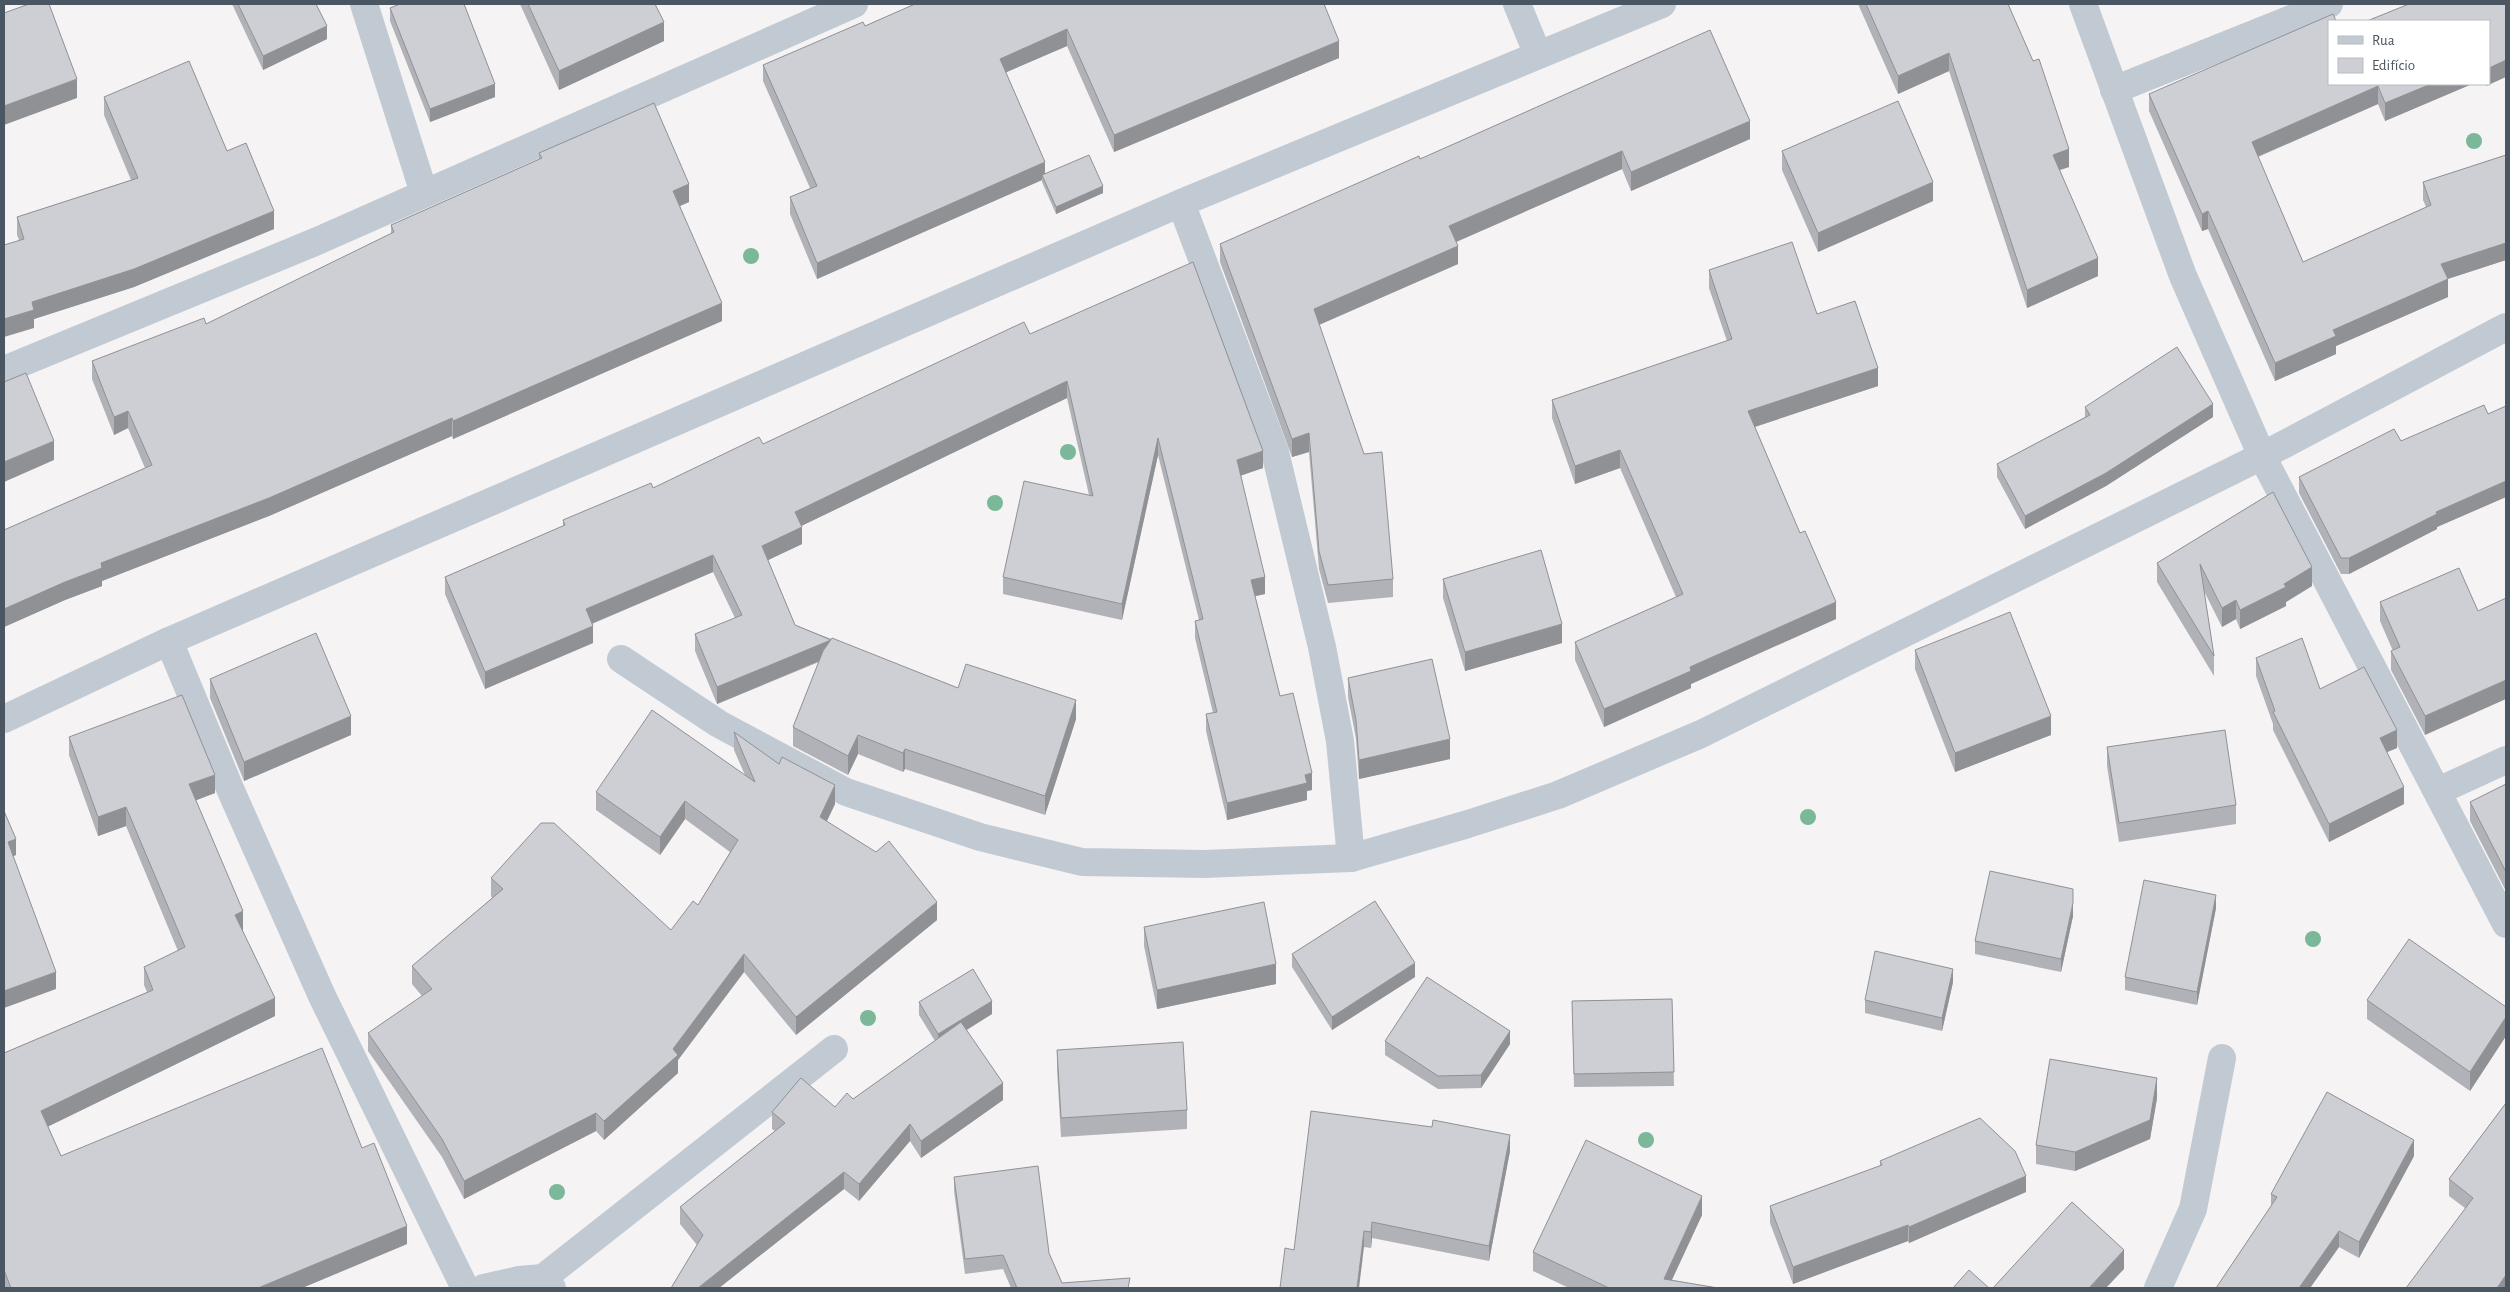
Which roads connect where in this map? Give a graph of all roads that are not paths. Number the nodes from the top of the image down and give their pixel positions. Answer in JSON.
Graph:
{"nodes":[{"id":1,"x":364,"y":4,"type":"edge"},
{"id":2,"x":854,"y":4,"type":"edge"},
{"id":3,"x":1517,"y":4,"type":"edge"},
{"id":4,"x":1662,"y":4,"type":"edge"},
{"id":5,"x":2082,"y":4,"type":"edge"},
{"id":6,"x":2329,"y":4,"type":"edge"},
{"id":7,"x":1538,"y":55,"type":"junction"},
{"id":8,"x":2114,"y":90,"type":"junction"},
{"id":9,"x":424,"y":193,"type":"junction"},
{"id":10,"x":1181,"y":204,"type":"junction"},
{"id":11,"x":2506,"y":327,"type":"edge"},
{"id":12,"x":4,"y":370,"type":"edge"},
{"id":13,"x":2262,"y":456,"type":"junction"},
{"id":14,"x":169,"y":641,"type":"junction"},
{"id":15,"x":622,"y":658,"type":"dead end"},
{"id":16,"x":4,"y":719,"type":"edge"},
{"id":17,"x":2506,"y":760,"type":"edge"},
{"id":18,"x":2438,"y":791,"type":"junction"},
{"id":19,"x":1351,"y":858,"type":"junction"},
{"id":20,"x":2506,"y":924,"type":"edge"},
{"id":21,"x":834,"y":1049,"type":"dead end"},
{"id":22,"x":2222,"y":1058,"type":"dead end"},
{"id":23,"x":548,"y":1283,"type":"edge"},
{"id":24,"x":465,"y":1288,"type":"edge"},
{"id":25,"x":484,"y":1288,"type":"edge"},
{"id":26,"x":2158,"y":1288,"type":"edge"}],
"edges":[{"from":1,"to":9,"type":"street"},
{"from":2,"to":9,"type":"street"},
{"from":3,"to":7,"type":"street"},
{"from":4,"to":7,"type":"street"},
{"from":5,"to":8,"type":"street"},
{"from":6,"to":8,"type":"street"},
{"from":7,"to":10,"type":"street"},
{"from":8,"to":13,"type":"street"},
{"from":9,"to":12,"type":"street"},
{"from":10,"to":14,"type":"street"},
{"from":10,"to":19,"type":"street"},
{"from":11,"to":13,"type":"street"},
{"from":13,"to":18,"type":"street"},
{"from":13,"to":19,"type":"street"},
{"from":14,"to":16,"type":"street"},
{"from":14,"to":24,"type":"street"},
{"from":15,"to":19,"type":"street"},
{"from":17,"to":18,"type":"street"},
{"from":18,"to":20,"type":"street"},
{"from":21,"to":23,"type":"street"},
{"from":22,"to":26,"type":"street"},
{"from":23,"to":25,"type":"street"}]}
